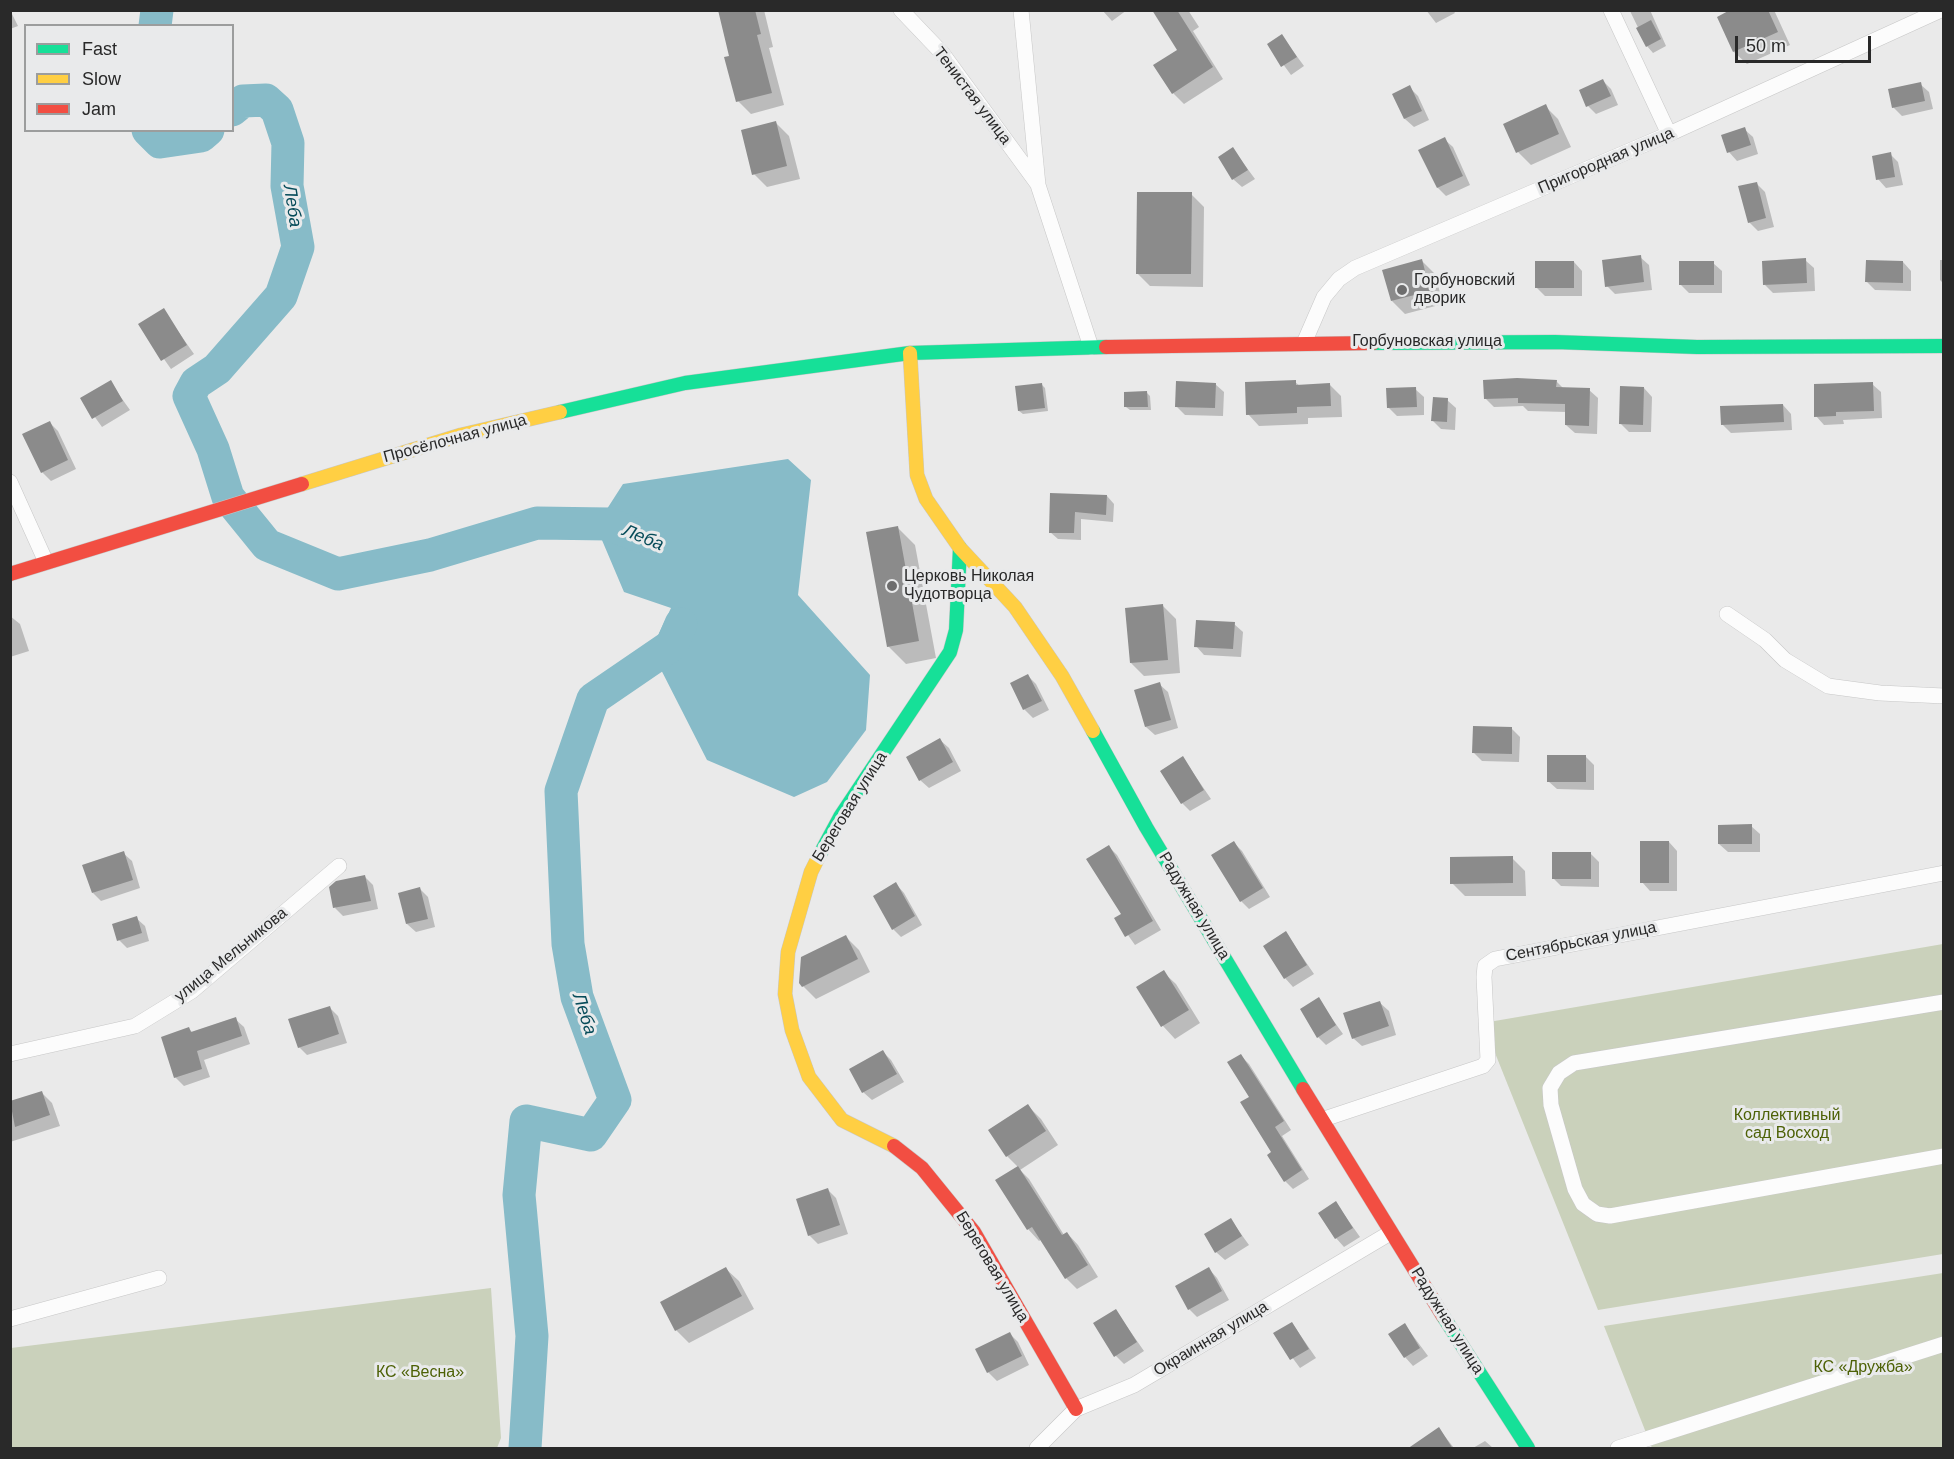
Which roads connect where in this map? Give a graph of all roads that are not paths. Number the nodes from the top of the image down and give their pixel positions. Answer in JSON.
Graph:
{"nodes":[{"id":1,"x":901,"y":10,"type":"edge"},
{"id":2,"x":1021,"y":10,"type":"edge"},
{"id":3,"x":1611,"y":10,"type":"edge"},
{"id":4,"x":1941,"y":10,"type":"edge"},
{"id":5,"x":1669,"y":134,"type":"junction"},
{"id":6,"x":1038,"y":185,"type":"junction"},
{"id":7,"x":1304,"y":343,"type":"junction"},
{"id":8,"x":1944,"y":346,"type":"edge"},
{"id":9,"x":1091,"y":347,"type":"junction"},
{"id":10,"x":910,"y":353,"type":"junction"},
{"id":11,"x":10,"y":482,"type":"edge"},
{"id":12,"x":960,"y":548,"type":"junction"},
{"id":13,"x":46,"y":562,"type":"junction"},
{"id":14,"x":10,"y":574,"type":"edge"},
{"id":15,"x":1727,"y":614,"type":"dead end"},
{"id":16,"x":1944,"y":696,"type":"edge"},
{"id":17,"x":339,"y":866,"type":"dead end"},
{"id":18,"x":1944,"y":873,"type":"edge"},
{"id":19,"x":1944,"y":1002,"type":"edge"},
{"id":20,"x":10,"y":1054,"type":"edge"},
{"id":21,"x":1324,"y":1119,"type":"junction"},
{"id":22,"x":1944,"y":1156,"type":"edge"},
{"id":23,"x":1390,"y":1233,"type":"junction"},
{"id":24,"x":159,"y":1278,"type":"dead end"},
{"id":25,"x":10,"y":1319,"type":"edge"},
{"id":26,"x":1944,"y":1344,"type":"edge"},
{"id":27,"x":1076,"y":1409,"type":"junction"},
{"id":28,"x":1037,"y":1449,"type":"edge"},
{"id":29,"x":1528,"y":1449,"type":"edge"},
{"id":30,"x":1617,"y":1449,"type":"edge"}],
"edges":[{"from":1,"to":6,"type":"street","name":"Тенистая улица"},
{"from":2,"to":6,"type":"street"},
{"from":3,"to":5,"type":"street"},
{"from":4,"to":5,"type":"street","name":"Пригородная улица"},
{"from":5,"to":7,"type":"street","name":"Пригородная улица"},
{"from":6,"to":9,"type":"street"},
{"from":7,"to":8,"type":"street","name":"Горбуновская улица"},
{"from":7,"to":9,"type":"street","name":"Горбуновская улица"},
{"from":9,"to":10,"type":"street","name":"Горбуновская улица"},
{"from":10,"to":12,"type":"street","name":"Радужная улица"},
{"from":10,"to":13,"type":"street","name":"Просёлочная улица"},
{"from":11,"to":13,"type":"street"},
{"from":12,"to":21,"type":"street","name":"Радужная улица"},
{"from":12,"to":27,"type":"street","name":"Береговая улица"},
{"from":13,"to":14,"type":"street","name":"Просёлочная улица"},
{"from":15,"to":16,"type":"street"},
{"from":17,"to":20,"type":"street","name":"улица Мельникова"},
{"from":18,"to":21,"type":"street","name":"Сентябрьская улица"},
{"from":19,"to":22,"type":"street"},
{"from":21,"to":23,"type":"street","name":"Радужная улица"},
{"from":23,"to":27,"type":"street","name":"Окраинная улица"},
{"from":23,"to":29,"type":"street","name":"Радужная улица"},
{"from":24,"to":25,"type":"street"},
{"from":26,"to":30,"type":"street"},
{"from":27,"to":28,"type":"street","name":"Окраинная улица"}]}
